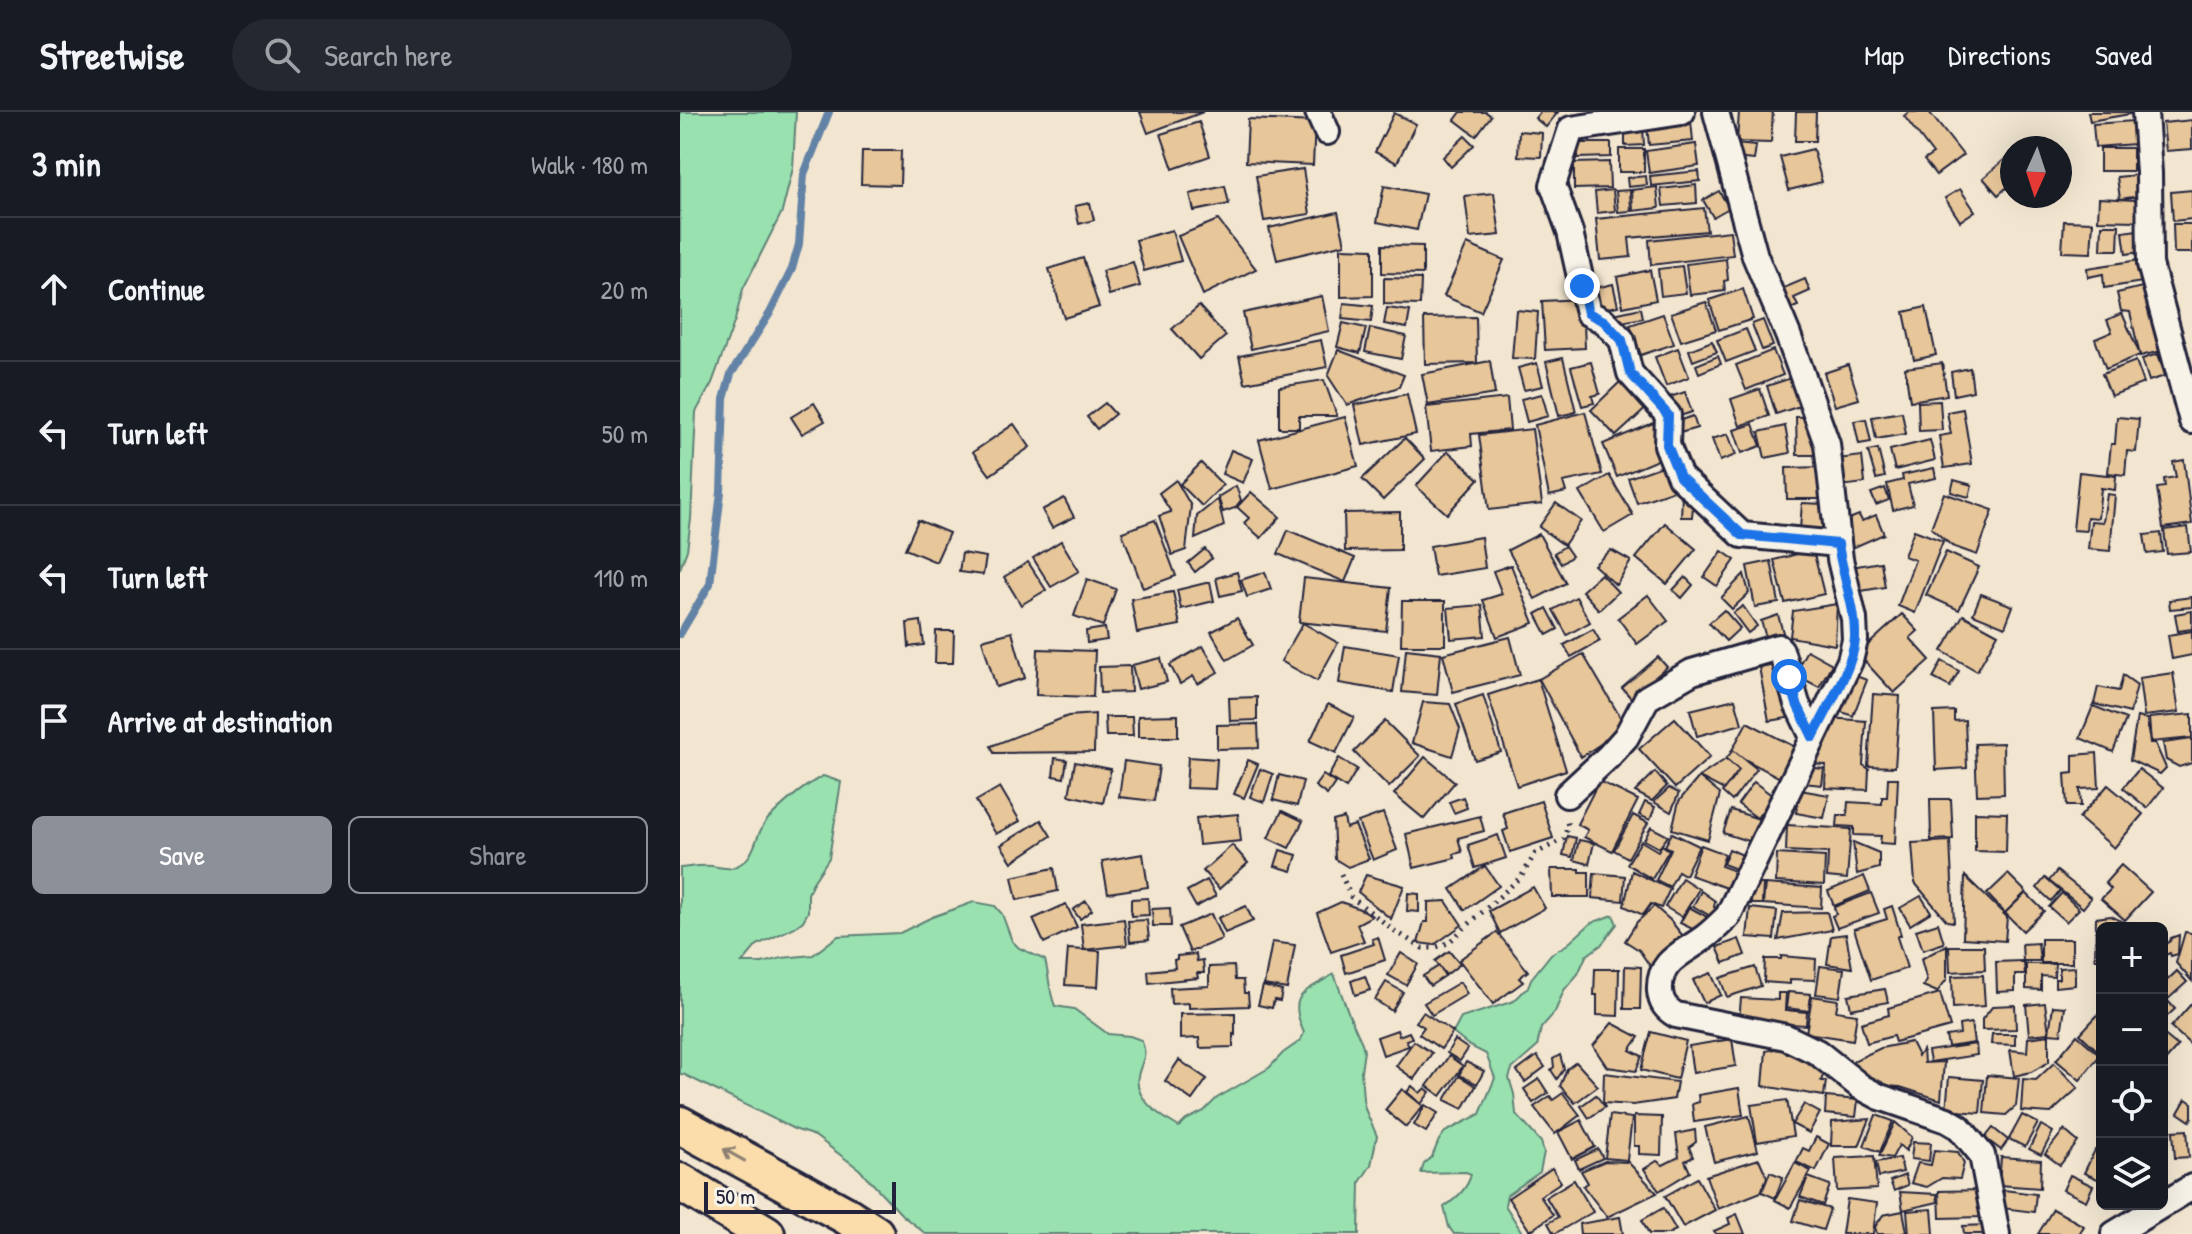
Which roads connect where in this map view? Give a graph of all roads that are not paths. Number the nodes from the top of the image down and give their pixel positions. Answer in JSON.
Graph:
{"nodes":[{"id":1,"x":1682,"y":112,"type":"edge"},
{"id":2,"x":2145,"y":112,"type":"edge"},
{"id":3,"x":1720,"y":115,"type":"edge"},
{"id":4,"x":2192,"y":421,"type":"edge"},
{"id":5,"x":1838,"y":544,"type":"junction"},
{"id":6,"x":1813,"y":737,"type":"junction"},
{"id":7,"x":1567,"y":795,"type":"road end"},
{"id":8,"x":680,"y":1125,"type":"edge"},
{"id":9,"x":680,"y":1182,"type":"edge"},
{"id":10,"x":2192,"y":1187,"type":"edge"},
{"id":11,"x":766,"y":1234,"type":"edge"},
{"id":12,"x":875,"y":1234,"type":"edge"},
{"id":13,"x":1997,"y":1234,"type":"edge"},
{"id":14,"x":2114,"y":1234,"type":"edge"}],
"edges":[{"from":1,"to":5,"type":"street"},
{"from":2,"to":4,"type":"street"},
{"from":3,"to":5,"type":"street"},
{"from":5,"to":6,"type":"street"},
{"from":6,"to":7,"type":"street"},
{"from":6,"to":13,"type":"street"},
{"from":12,"to":8,"type":"main road","one_way":true},
{"from":9,"to":11,"type":"main road"},
{"from":10,"to":14,"type":"street"}]}
